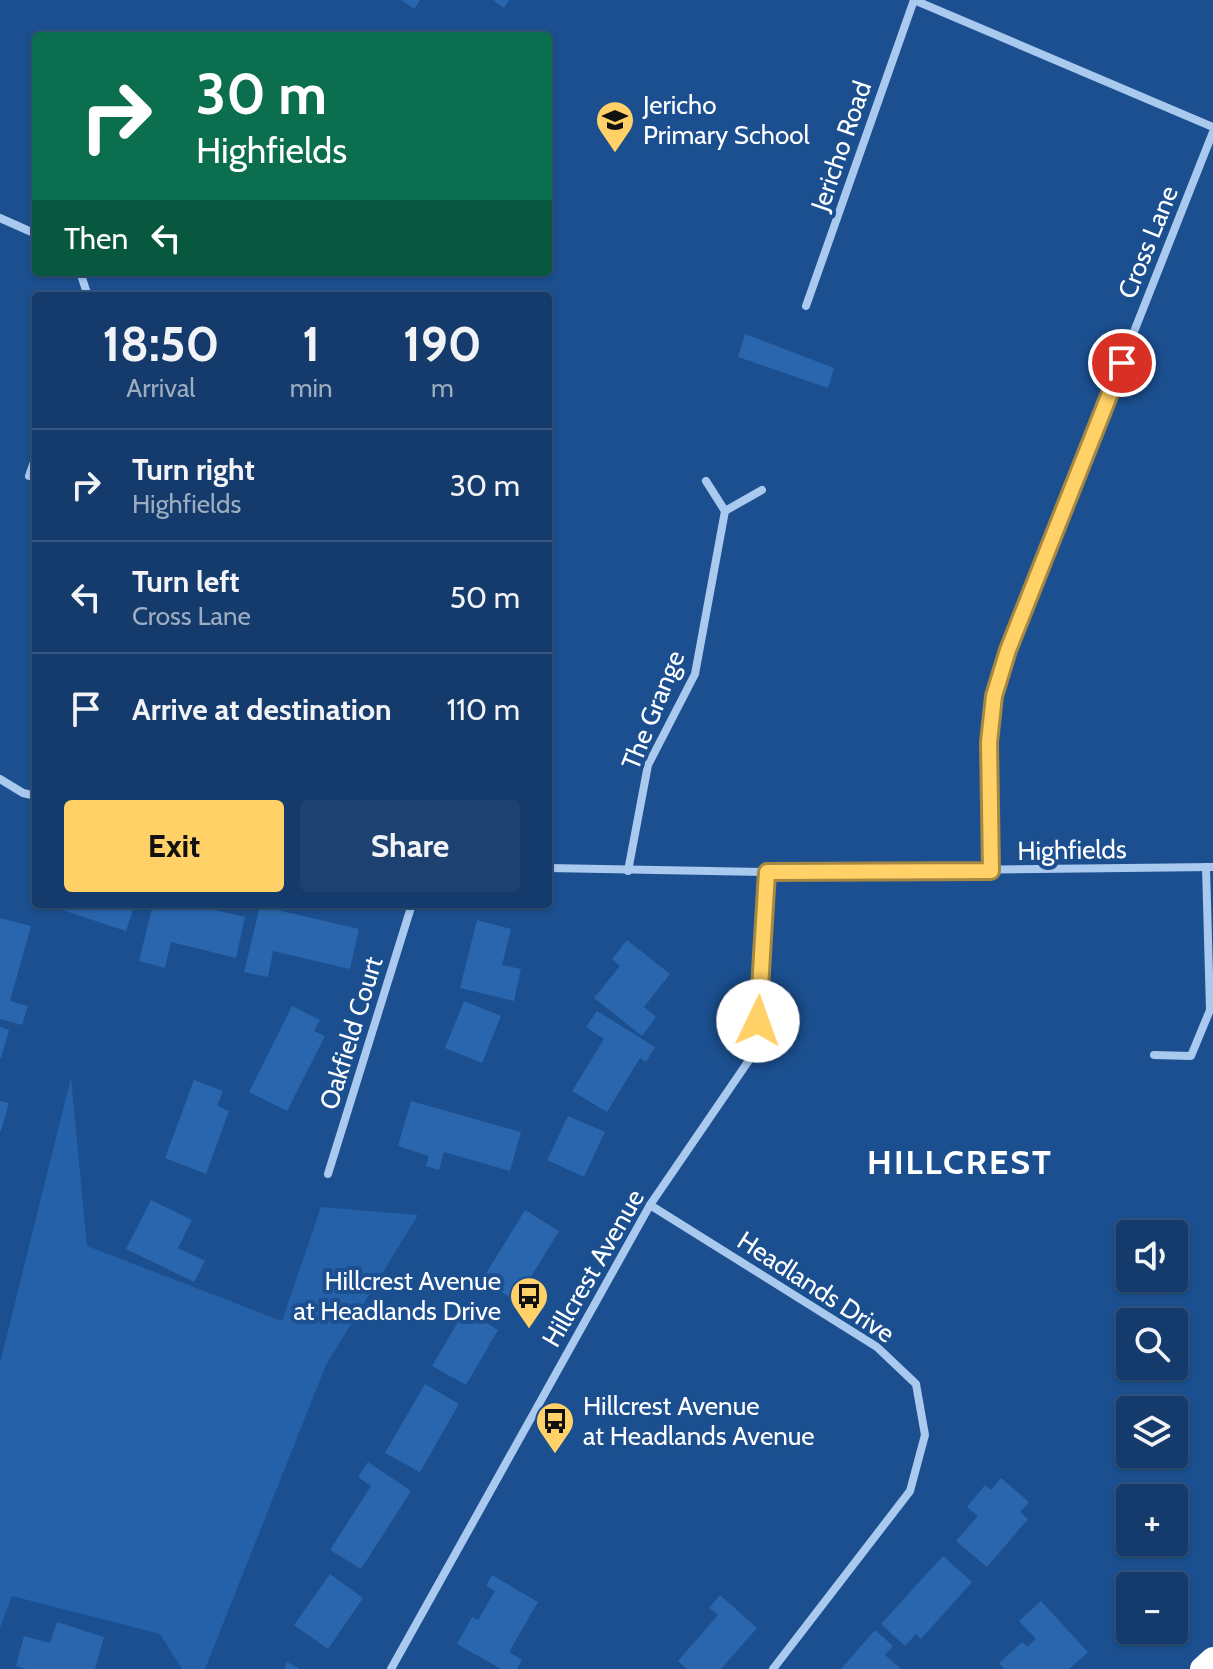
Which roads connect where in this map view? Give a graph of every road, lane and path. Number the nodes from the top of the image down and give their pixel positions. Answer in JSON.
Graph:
{"nodes":[{"id":1,"x":914,"y":0,"type":"edge"},
{"id":2,"x":1213,"y":130,"type":"edge"},
{"id":3,"x":0,"y":218,"type":"edge"},
{"id":4,"x":32,"y":232,"type":"edge"},
{"id":5,"x":806,"y":306,"type":"dead end"},
{"id":6,"x":32,"y":467,"type":"edge"},
{"id":7,"x":29,"y":476,"type":"dead end"},
{"id":8,"x":706,"y":481,"type":"dead end"},
{"id":9,"x":762,"y":490,"type":"dead end"},
{"id":10,"x":725,"y":511,"type":"junction"},
{"id":11,"x":0,"y":779,"type":"edge"},
{"id":12,"x":32,"y":795,"type":"edge"},
{"id":13,"x":1210,"y":867,"type":"edge"},
{"id":14,"x":552,"y":868,"type":"edge"},
{"id":15,"x":628,"y":871,"type":"junction"},
{"id":16,"x":991,"y":871,"type":"junction"},
{"id":17,"x":767,"y":872,"type":"junction"},
{"id":18,"x":411,"y":908,"type":"edge"},
{"id":19,"x":1154,"y":1055,"type":"dead end"},
{"id":20,"x":328,"y":1174,"type":"dead end"},
{"id":21,"x":650,"y":1205,"type":"junction"},
{"id":22,"x":1213,"y":1659,"type":"edge"},
{"id":23,"x":391,"y":1669,"type":"edge"},
{"id":24,"x":773,"y":1669,"type":"edge"},
{"id":25,"x":1202,"y":1669,"type":"edge"}],
"edges":[{"from":1,"to":2,"type":"street"},
{"from":1,"to":5,"type":"street","name":"Jericho Road"},
{"from":2,"to":16,"type":"street","name":"Cross Lane"},
{"from":3,"to":4,"type":"street"},
{"from":6,"to":7,"type":"street"},
{"from":8,"to":10,"type":"street"},
{"from":9,"to":10,"type":"street"},
{"from":10,"to":15,"type":"street","name":"The Grange"},
{"from":11,"to":12,"type":"street"},
{"from":13,"to":16,"type":"street","name":"Highfields"},
{"from":13,"to":19,"type":"street"},
{"from":14,"to":15,"type":"street","name":"Highfields"},
{"from":15,"to":17,"type":"street","name":"Highfields"},
{"from":16,"to":17,"type":"street","name":"Highfields"},
{"from":17,"to":21,"type":"street","name":"Hillcrest Avenue"},
{"from":18,"to":20,"type":"street","name":"Oakfield Court"},
{"from":21,"to":23,"type":"street","name":"Hillcrest Avenue"},
{"from":21,"to":24,"type":"street","name":"Headlands Drive"},
{"from":22,"to":25,"type":"highway"}]}
